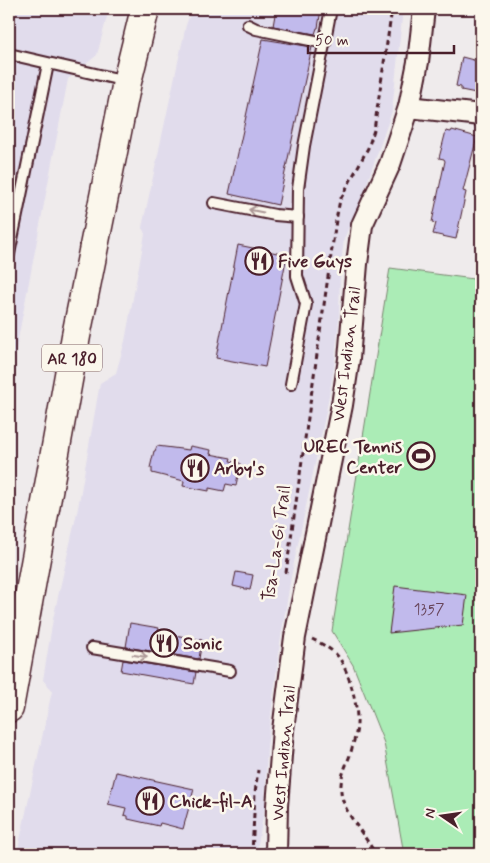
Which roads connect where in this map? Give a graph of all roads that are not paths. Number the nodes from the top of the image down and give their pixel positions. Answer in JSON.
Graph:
{"nodes":[{"id":1,"x":145,"y":9,"type":"edge"},
{"id":2,"x":331,"y":9,"type":"edge"},
{"id":3,"x":424,"y":9,"type":"edge"},
{"id":4,"x":248,"y":25,"type":"dead end"},
{"id":5,"x":325,"y":42,"type":"junction"},
{"id":6,"x":9,"y":54,"type":"edge"},
{"id":7,"x":48,"y":64,"type":"junction"},
{"id":8,"x":127,"y":82,"type":"junction"},
{"id":9,"x":409,"y":107,"type":"junction"},
{"id":10,"x":481,"y":115,"type":"edge"},
{"id":11,"x":214,"y":203,"type":"dead end"},
{"id":12,"x":298,"y":217,"type":"junction"},
{"id":13,"x":9,"y":254,"type":"edge"},
{"id":14,"x":291,"y":384,"type":"dead end"},
{"id":15,"x":92,"y":648,"type":"dead end"},
{"id":16,"x":230,"y":671,"type":"dead end"},
{"id":17,"x":9,"y":708,"type":"edge"},
{"id":18,"x":276,"y":854,"type":"edge"}],
"edges":[{"from":1,"to":8,"type":"main road","number":"AR 180"},
{"from":2,"to":5,"type":"lane"},
{"from":3,"to":9,"type":"street","name":"West Indian Trail"},
{"from":4,"to":5,"type":"lane"},
{"from":5,"to":12,"type":"lane"},
{"from":6,"to":7,"type":"lane"},
{"from":7,"to":8,"type":"lane"},
{"from":7,"to":13,"type":"lane"},
{"from":8,"to":17,"type":"main road","number":"AR 180"},
{"from":9,"to":10,"type":"street"},
{"from":9,"to":18,"type":"street","name":"West Indian Trail"},
{"from":12,"to":11,"type":"lane","one_way":true},
{"from":12,"to":14,"type":"lane"},
{"from":15,"to":16,"type":"lane","one_way":true}]}
